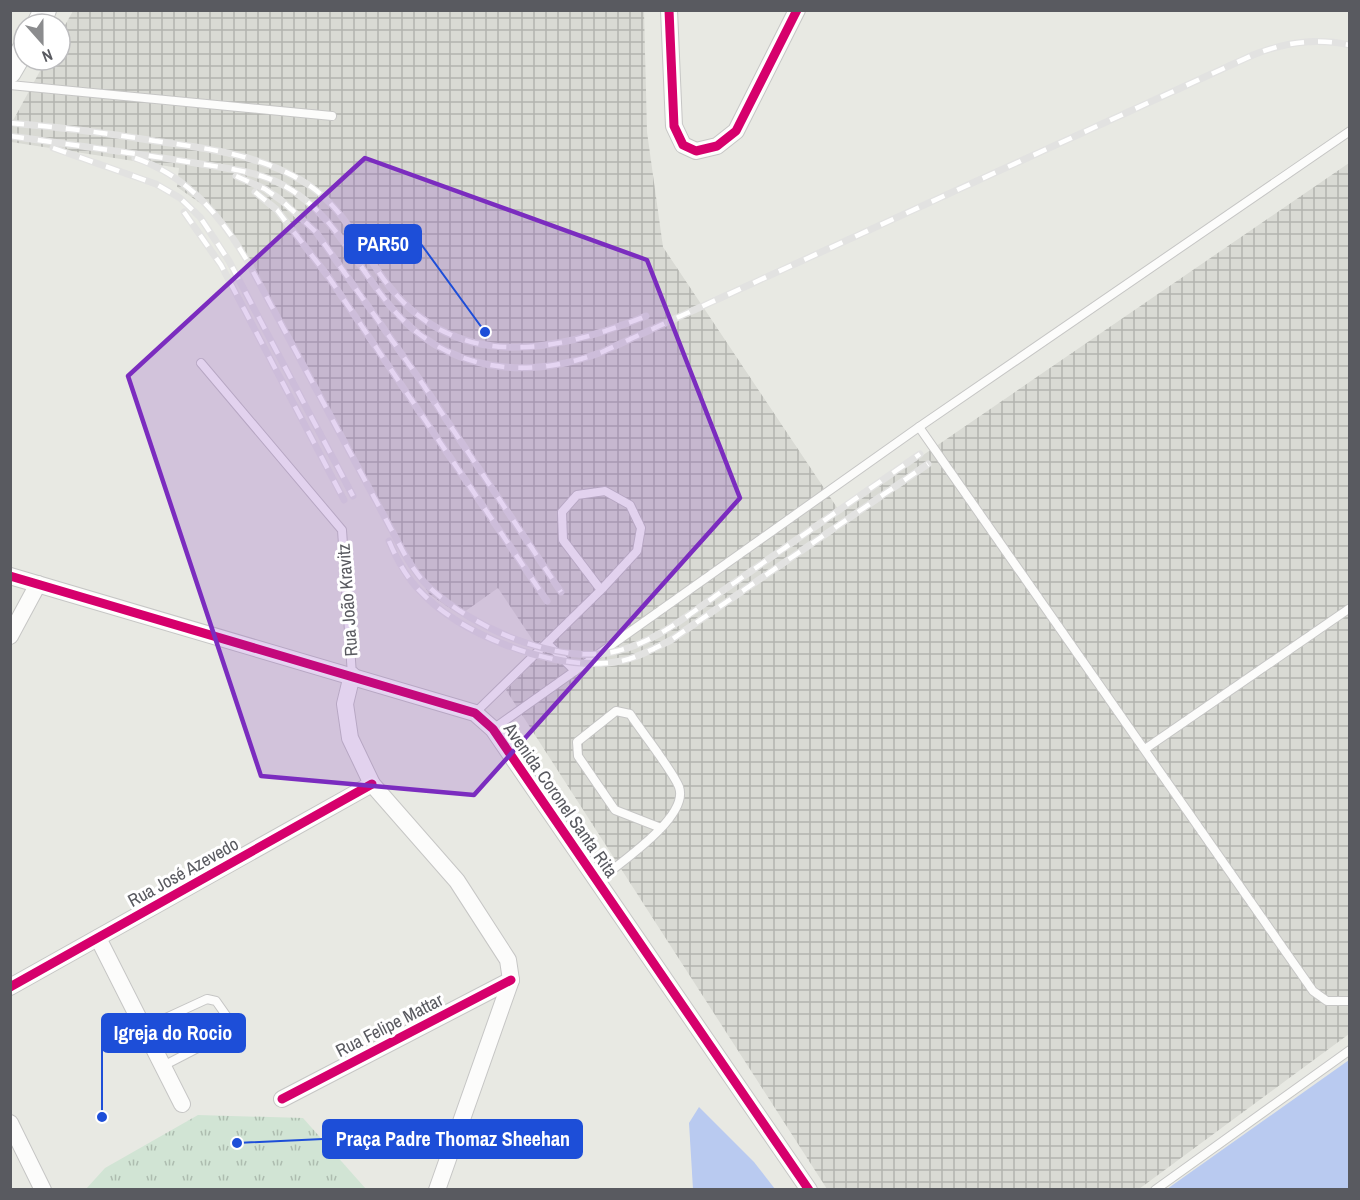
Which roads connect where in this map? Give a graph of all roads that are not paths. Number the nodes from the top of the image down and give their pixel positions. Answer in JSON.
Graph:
{"nodes":[{"id":1,"x":669,"y":10,"type":"edge"},
{"id":2,"x":797,"y":10,"type":"edge"},
{"id":3,"x":10,"y":86,"type":"edge"},
{"id":4,"x":332,"y":116,"type":"dead end"},
{"id":5,"x":1350,"y":130,"type":"edge"},
{"id":6,"x":201,"y":363,"type":"dead end"},
{"id":7,"x":919,"y":427,"type":"junction"},
{"id":8,"x":10,"y":576,"type":"edge"},
{"id":9,"x":38,"y":584,"type":"junction"},
{"id":10,"x":601,"y":590,"type":"junction"},
{"id":11,"x":1350,"y":608,"type":"edge"},
{"id":12,"x":10,"y":636,"type":"edge"},
{"id":13,"x":548,"y":643,"type":"junction"},
{"id":14,"x":575,"y":671,"type":"junction"},
{"id":15,"x":352,"y":675,"type":"junction"},
{"id":16,"x":476,"y":713,"type":"junction"},
{"id":17,"x":493,"y":729,"type":"junction"},
{"id":18,"x":1145,"y":749,"type":"junction"},
{"id":19,"x":372,"y":784,"type":"junction"},
{"id":20,"x":661,"y":828,"type":"junction"},
{"id":21,"x":598,"y":881,"type":"junction"},
{"id":22,"x":98,"y":938,"type":"junction"},
{"id":23,"x":511,"y":980,"type":"junction"},
{"id":24,"x":14,"y":982,"type":"edge"},
{"id":25,"x":1350,"y":1001,"type":"edge"},
{"id":26,"x":144,"y":1028,"type":"junction"},
{"id":27,"x":1350,"y":1050,"type":"edge"},
{"id":28,"x":163,"y":1066,"type":"junction"},
{"id":29,"x":282,"y":1099,"type":"dead end"},
{"id":30,"x":182,"y":1104,"type":"dead end"},
{"id":31,"x":10,"y":1123,"type":"edge"},
{"id":32,"x":43,"y":1190,"type":"edge"},
{"id":33,"x":437,"y":1190,"type":"edge"},
{"id":34,"x":809,"y":1190,"type":"edge"},
{"id":35,"x":1155,"y":1190,"type":"edge"}],
"edges":[{"from":1,"to":2,"type":"street"},
{"from":3,"to":4,"type":"lane"},
{"from":5,"to":7,"type":"lane"},
{"from":6,"to":15,"type":"lane","name":"Rua João Kravitz"},
{"from":7,"to":14,"type":"lane"},
{"from":7,"to":18,"type":"lane"},
{"from":8,"to":9,"type":"street","name":"Avenida Coronel Santa Rita"},
{"from":9,"to":12,"type":"street"},
{"from":9,"to":15,"type":"street","name":"Avenida Coronel Santa Rita"},
{"from":10,"to":10,"type":"lane"},
{"from":10,"to":13,"type":"lane"},
{"from":11,"to":18,"type":"lane"},
{"from":13,"to":14,"type":"lane"},
{"from":13,"to":16,"type":"lane"},
{"from":14,"to":17,"type":"lane"},
{"from":15,"to":16,"type":"street","name":"Avenida Coronel Santa Rita"},
{"from":15,"to":19,"type":"street","name":"Rua João Kravitz"},
{"from":16,"to":17,"type":"street","name":"Avenida Coronel Santa Rita"},
{"from":17,"to":21,"type":"street","name":"Avenida Coronel Santa Rita"},
{"from":18,"to":25,"type":"lane"},
{"from":19,"to":22,"type":"street","name":"Rua José Azevedo"},
{"from":19,"to":23,"type":"street","name":"Rua João Kravitz"},
{"from":20,"to":20,"type":"lane"},
{"from":20,"to":21,"type":"lane"},
{"from":21,"to":34,"type":"street","name":"Avenida Coronel Santa Rita"},
{"from":22,"to":24,"type":"street","name":"Rua José Azevedo"},
{"from":22,"to":26,"type":"street"},
{"from":23,"to":29,"type":"street","name":"Rua Felipe Mattar"},
{"from":23,"to":33,"type":"street"},
{"from":26,"to":28,"type":"street"},
{"from":26,"to":28,"type":"lane"},
{"from":27,"to":35,"type":"lane"},
{"from":28,"to":30,"type":"street"},
{"from":31,"to":32,"type":"street"}]}
